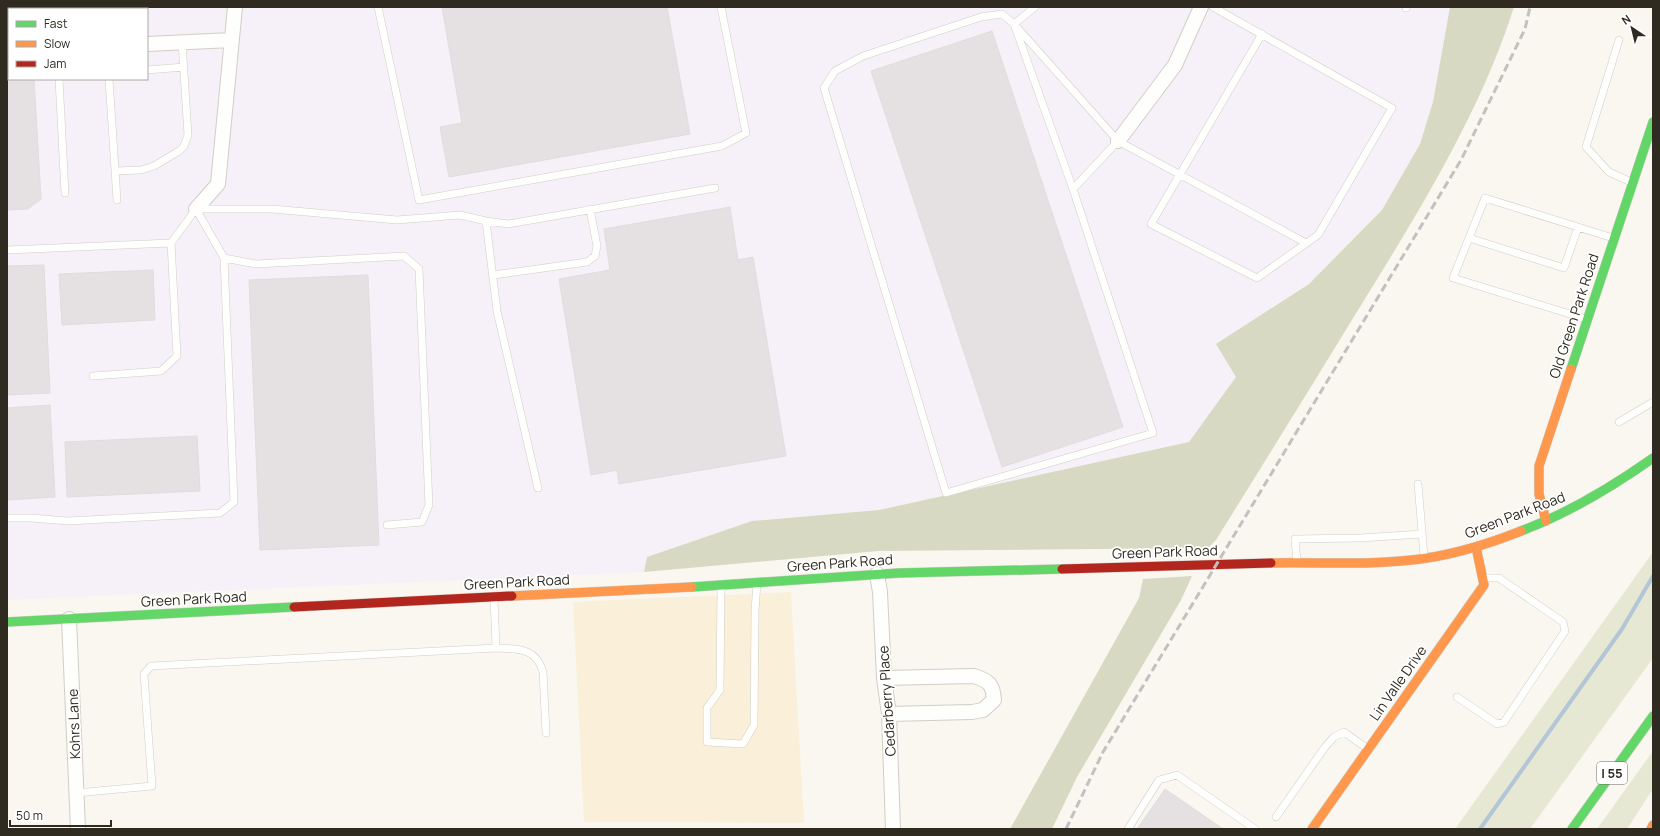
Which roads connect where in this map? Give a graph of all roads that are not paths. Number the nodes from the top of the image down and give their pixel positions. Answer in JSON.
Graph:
{"nodes":[{"id":1,"x":235,"y":7,"type":"edge"},
{"id":2,"x":378,"y":7,"type":"edge"},
{"id":3,"x":722,"y":7,"type":"edge"},
{"id":4,"x":1035,"y":7,"type":"edge"},
{"id":5,"x":1201,"y":7,"type":"edge"},
{"id":6,"x":1213,"y":7,"type":"edge"},
{"id":7,"x":1014,"y":24,"type":"junction"},
{"id":8,"x":1262,"y":34,"type":"junction"},
{"id":9,"x":232,"y":40,"type":"junction"},
{"id":10,"x":1619,"y":40,"type":"dead end"},
{"id":11,"x":182,"y":42,"type":"junction"},
{"id":12,"x":148,"y":44,"type":"edge"},
{"id":13,"x":184,"y":67,"type":"junction"},
{"id":14,"x":148,"y":70,"type":"edge"},
{"id":15,"x":59,"y":80,"type":"edge"},
{"id":16,"x":109,"y":80,"type":"edge"},
{"id":17,"x":1653,"y":122,"type":"edge"},
{"id":18,"x":1118,"y":141,"type":"junction"},
{"id":19,"x":115,"y":171,"type":"junction"},
{"id":20,"x":1180,"y":175,"type":"junction"},
{"id":21,"x":1633,"y":183,"type":"junction"},
{"id":22,"x":715,"y":188,"type":"dead end"},
{"id":23,"x":1073,"y":189,"type":"junction"},
{"id":24,"x":65,"y":193,"type":"dead end"},
{"id":25,"x":117,"y":200,"type":"dead end"},
{"id":26,"x":196,"y":209,"type":"junction"},
{"id":27,"x":590,"y":209,"type":"junction"},
{"id":28,"x":486,"y":221,"type":"junction"},
{"id":29,"x":1578,"y":227,"type":"junction"},
{"id":30,"x":1469,"y":238,"type":"junction"},
{"id":31,"x":1615,"y":238,"type":"junction"},
{"id":32,"x":172,"y":243,"type":"junction"},
{"id":33,"x":1306,"y":243,"type":"junction"},
{"id":34,"x":7,"y":250,"type":"edge"},
{"id":35,"x":224,"y":258,"type":"junction"},
{"id":36,"x":493,"y":275,"type":"junction"},
{"id":37,"x":1588,"y":319,"type":"junction"},
{"id":38,"x":93,"y":376,"type":"dead end"},
{"id":39,"x":1653,"y":402,"type":"edge"},
{"id":40,"x":1619,"y":422,"type":"dead end"},
{"id":41,"x":1653,"y":458,"type":"edge"},
{"id":42,"x":1418,"y":484,"type":"dead end"},
{"id":43,"x":538,"y":488,"type":"dead end"},
{"id":44,"x":7,"y":518,"type":"edge"},
{"id":45,"x":1546,"y":521,"type":"junction"},
{"id":46,"x":387,"y":525,"type":"dead end"},
{"id":47,"x":1422,"y":534,"type":"junction"},
{"id":48,"x":1476,"y":547,"type":"junction"},
{"id":49,"x":1424,"y":559,"type":"junction"},
{"id":50,"x":1297,"y":563,"type":"junction"},
{"id":51,"x":877,"y":574,"type":"junction"},
{"id":52,"x":1484,"y":578,"type":"junction"},
{"id":53,"x":757,"y":583,"type":"junction"},
{"id":54,"x":721,"y":585,"type":"junction"},
{"id":55,"x":494,"y":597,"type":"junction"},
{"id":56,"x":69,"y":619,"type":"junction"},
{"id":57,"x":7,"y":622,"type":"edge"},
{"id":58,"x":496,"y":648,"type":"junction"},
{"id":59,"x":884,"y":678,"type":"junction"},
{"id":60,"x":1457,"y":697,"type":"dead end"},
{"id":61,"x":889,"y":714,"type":"junction"},
{"id":62,"x":1653,"y":716,"type":"edge"},
{"id":63,"x":546,"y":733,"type":"dead end"},
{"id":64,"x":1368,"y":749,"type":"junction"},
{"id":65,"x":76,"y":793,"type":"junction"},
{"id":66,"x":1276,"y":817,"type":"dead end"},
{"id":67,"x":1653,"y":825,"type":"edge"},
{"id":68,"x":78,"y":829,"type":"edge"},
{"id":69,"x":893,"y":829,"type":"edge"},
{"id":70,"x":1128,"y":829,"type":"edge"},
{"id":71,"x":1255,"y":829,"type":"edge"},
{"id":72,"x":1312,"y":829,"type":"edge"},
{"id":73,"x":1572,"y":829,"type":"edge"},
{"id":74,"x":1651,"y":829,"type":"edge"}],
"edges":[{"from":1,"to":9,"type":"street"},
{"from":2,"to":3,"type":"lane"},
{"from":4,"to":7,"type":"lane"},
{"from":5,"to":18,"type":"street"},
{"from":6,"to":8,"type":"lane"},
{"from":7,"to":18,"type":"lane"},
{"from":7,"to":23,"type":"lane"},
{"from":7,"to":23,"type":"lane"},
{"from":8,"to":20,"type":"lane"},
{"from":8,"to":33,"type":"lane"},
{"from":9,"to":11,"type":"street"},
{"from":9,"to":26,"type":"street"},
{"from":10,"to":21,"type":"lane"},
{"from":11,"to":12,"type":"street"},
{"from":11,"to":13,"type":"lane"},
{"from":13,"to":14,"type":"lane"},
{"from":13,"to":19,"type":"lane"},
{"from":15,"to":24,"type":"lane"},
{"from":16,"to":19,"type":"lane"},
{"from":17,"to":21,"type":"main road","name":"Old Green Park Road"},
{"from":18,"to":20,"type":"lane"},
{"from":18,"to":23,"type":"lane"},
{"from":19,"to":25,"type":"lane"},
{"from":20,"to":33,"type":"lane"},
{"from":20,"to":33,"type":"lane"},
{"from":21,"to":31,"type":"main road","name":"Old Green Park Road"},
{"from":22,"to":27,"type":"lane"},
{"from":26,"to":28,"type":"lane"},
{"from":26,"to":32,"type":"lane"},
{"from":26,"to":35,"type":"lane"},
{"from":27,"to":28,"type":"lane"},
{"from":27,"to":36,"type":"lane"},
{"from":28,"to":36,"type":"lane"},
{"from":29,"to":30,"type":"lane"},
{"from":29,"to":30,"type":"lane"},
{"from":29,"to":31,"type":"lane"},
{"from":30,"to":37,"type":"lane"},
{"from":31,"to":37,"type":"main road","name":"Old Green Park Road"},
{"from":32,"to":34,"type":"lane"},
{"from":32,"to":38,"type":"lane"},
{"from":35,"to":44,"type":"lane"},
{"from":35,"to":46,"type":"lane"},
{"from":36,"to":43,"type":"lane"},
{"from":37,"to":45,"type":"main road","name":"Old Green Park Road"},
{"from":39,"to":40,"type":"lane"},
{"from":41,"to":45,"type":"main road","name":"Green Park Road"},
{"from":42,"to":47,"type":"lane"},
{"from":45,"to":48,"type":"main road","name":"Green Park Road"},
{"from":47,"to":49,"type":"lane"},
{"from":47,"to":50,"type":"lane"},
{"from":48,"to":49,"type":"main road","name":"Green Park Road"},
{"from":48,"to":52,"type":"main road"},
{"from":49,"to":50,"type":"main road","name":"Green Park Road"},
{"from":50,"to":51,"type":"main road","name":"Green Park Road"},
{"from":51,"to":53,"type":"main road","name":"Green Park Road"},
{"from":51,"to":59,"type":"street","name":"Cedarberry Place"},
{"from":52,"to":60,"type":"lane"},
{"from":52,"to":64,"type":"main road","name":"Lin Valle Drive"},
{"from":53,"to":54,"type":"main road","name":"Green Park Road"},
{"from":53,"to":54,"type":"lane"},
{"from":54,"to":55,"type":"main road","name":"Green Park Road"},
{"from":55,"to":56,"type":"main road","name":"Green Park Road"},
{"from":55,"to":58,"type":"lane"},
{"from":56,"to":57,"type":"main road","name":"Green Park Road"},
{"from":56,"to":65,"type":"street","name":"Kohrs Lane"},
{"from":58,"to":63,"type":"lane"},
{"from":58,"to":65,"type":"lane"},
{"from":59,"to":61,"type":"street","name":"Cedarberry Place"},
{"from":59,"to":61,"type":"street"},
{"from":61,"to":69,"type":"street","name":"Cedarberry Place"},
{"from":62,"to":73,"type":"main road","number":"I 55"},
{"from":64,"to":66,"type":"lane"},
{"from":64,"to":72,"type":"main road","name":"Lin Valle Drive"},
{"from":65,"to":68,"type":"street","name":"Kohrs Lane"},
{"from":67,"to":74,"type":"main road"},
{"from":70,"to":71,"type":"lane"}]}
